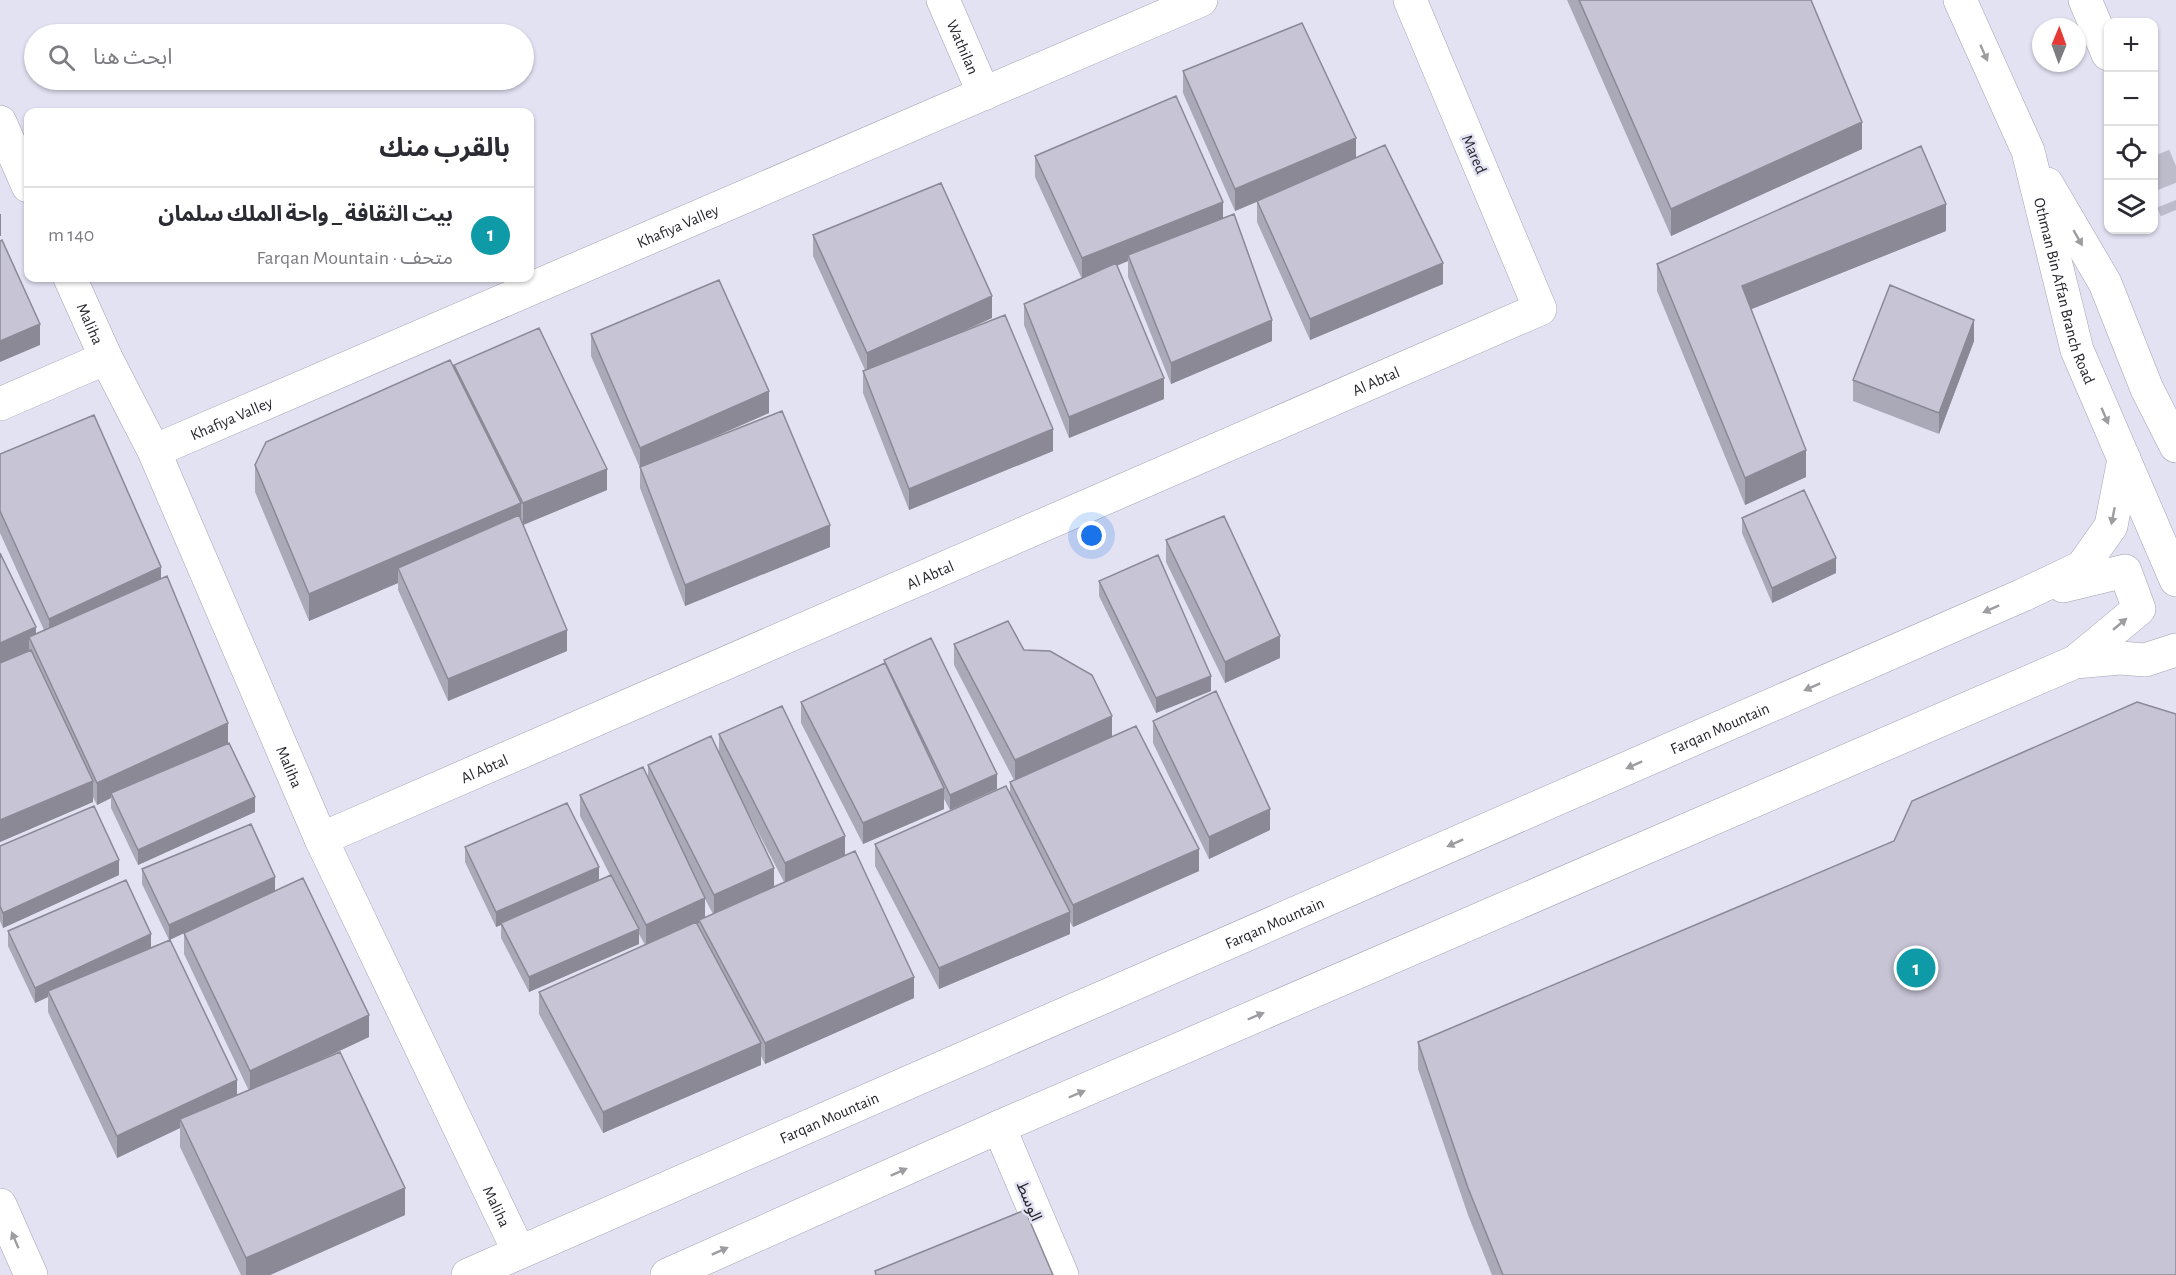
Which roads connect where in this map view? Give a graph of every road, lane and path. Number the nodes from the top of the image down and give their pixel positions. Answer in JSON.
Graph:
{"nodes":[{"id":1,"x":943,"y":0,"type":"edge"},
{"id":2,"x":1201,"y":0,"type":"edge"},
{"id":3,"x":1410,"y":0,"type":"edge"},
{"id":4,"x":1960,"y":0,"type":"edge"},
{"id":5,"x":2085,"y":0,"type":"edge"},
{"id":6,"x":2104,"y":43,"type":"edge"},
{"id":7,"x":984,"y":94,"type":"junction"},
{"id":8,"x":0,"y":122,"type":"edge"},
{"id":9,"x":2028,"y":151,"type":"junction"},
{"id":10,"x":24,"y":177,"type":"edge"},
{"id":11,"x":72,"y":282,"type":"edge"},
{"id":12,"x":1540,"y":309,"type":"joint"},
{"id":13,"x":106,"y":358,"type":"junction"},
{"id":14,"x":0,"y":404,"type":"edge"},
{"id":15,"x":2176,"y":446,"type":"edge"},
{"id":16,"x":153,"y":452,"type":"junction"},
{"id":17,"x":2124,"y":459,"type":"junction"},
{"id":18,"x":2176,"y":580,"type":"edge"},
{"id":19,"x":2023,"y":595,"type":"junction"},
{"id":20,"x":2176,"y":650,"type":"edge"},
{"id":21,"x":2076,"y":662,"type":"junction"},
{"id":22,"x":321,"y":839,"type":"junction"},
{"id":23,"x":999,"y":1127,"type":"junction"},
{"id":24,"x":0,"y":1205,"type":"edge"},
{"id":25,"x":519,"y":1252,"type":"junction"},
{"id":26,"x":31,"y":1275,"type":"edge"},
{"id":27,"x":468,"y":1275,"type":"edge"},
{"id":28,"x":667,"y":1275,"type":"edge"},
{"id":29,"x":1062,"y":1275,"type":"edge"}],
"edges":[{"from":1,"to":7,"type":"street","name":"Wathilan"},
{"from":2,"to":7,"type":"street","name":"Khafiya Valley"},
{"from":3,"to":12,"type":"street","name":"Mared"},
{"from":4,"to":9,"type":"street","name":"Othman Bin Affan Branch Road","one_way":true},
{"from":5,"to":6,"type":"street"},
{"from":7,"to":16,"type":"street","name":"Khafiya Valley"},
{"from":8,"to":10,"type":"street"},
{"from":9,"to":15,"type":"street","one_way":true},
{"from":9,"to":17,"type":"street","name":"Othman Bin Affan Branch Road","one_way":true},
{"from":11,"to":13,"type":"street","name":"Maliha"},
{"from":12,"to":22,"type":"street","name":"Al Abtal"},
{"from":13,"to":14,"type":"street"},
{"from":13,"to":16,"type":"street","name":"Maliha"},
{"from":16,"to":22,"type":"street","name":"Maliha"},
{"from":17,"to":18,"type":"street","name":"Othman Bin Affan Branch Road"},
{"from":17,"to":19,"type":"street","name":"Farqan Mountain","one_way":true},
{"from":21,"to":19,"type":"street","one_way":true},
{"from":19,"to":25,"type":"street","name":"Farqan Mountain","one_way":true},
{"from":20,"to":21,"type":"street"},
{"from":23,"to":21,"type":"street","one_way":true},
{"from":22,"to":25,"type":"street","name":"Maliha"},
{"from":28,"to":23,"type":"street","one_way":true},
{"from":23,"to":29,"type":"street","name":"الوسط"},
{"from":26,"to":24,"type":"street","one_way":true},
{"from":25,"to":27,"type":"street","name":"Farqan Mountain"}]}
